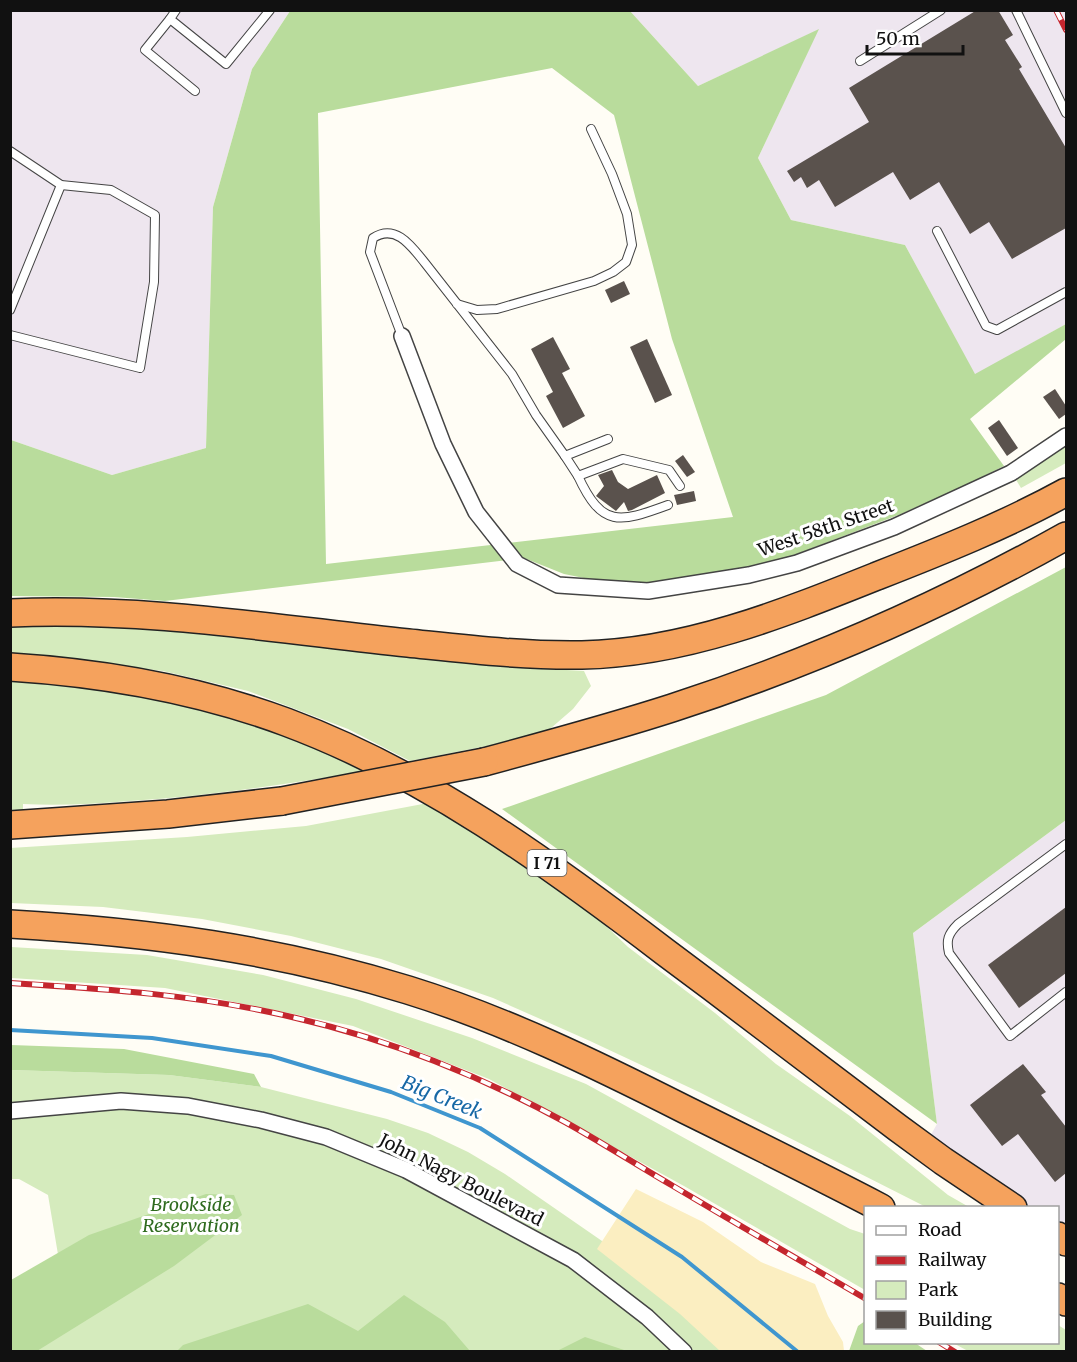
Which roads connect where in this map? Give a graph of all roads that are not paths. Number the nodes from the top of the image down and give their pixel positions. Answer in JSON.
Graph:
{"nodes":[{"id":1,"x":176,"y":10,"type":"edge"},
{"id":2,"x":270,"y":10,"type":"edge"},
{"id":3,"x":941,"y":10,"type":"edge"},
{"id":4,"x":1016,"y":10,"type":"edge"},
{"id":5,"x":170,"y":19,"type":"junction"},
{"id":6,"x":860,"y":61,"type":"dead end"},
{"id":7,"x":195,"y":91,"type":"dead end"},
{"id":8,"x":1066,"y":113,"type":"edge"},
{"id":9,"x":591,"y":129,"type":"dead end"},
{"id":10,"x":10,"y":151,"type":"edge"},
{"id":11,"x":61,"y":185,"type":"junction"},
{"id":12,"x":938,"y":231,"type":"dead end"},
{"id":13,"x":1066,"y":292,"type":"edge"},
{"id":14,"x":457,"y":304,"type":"junction"},
{"id":15,"x":10,"y":310,"type":"edge"},
{"id":16,"x":10,"y":335,"type":"edge"},
{"id":17,"x":402,"y":336,"type":"joint"},
{"id":18,"x":1066,"y":436,"type":"edge"},
{"id":19,"x":608,"y":439,"type":"dead end"},
{"id":20,"x":565,"y":456,"type":"junction"},
{"id":21,"x":578,"y":476,"type":"junction"},
{"id":22,"x":680,"y":486,"type":"dead end"},
{"id":23,"x":1066,"y":492,"type":"edge"},
{"id":24,"x":668,"y":505,"type":"dead end"},
{"id":25,"x":1066,"y":536,"type":"edge"},
{"id":26,"x":10,"y":613,"type":"edge"},
{"id":27,"x":10,"y":667,"type":"edge"},
{"id":28,"x":10,"y":825,"type":"edge"},
{"id":29,"x":1066,"y":844,"type":"edge"},
{"id":30,"x":10,"y":924,"type":"edge"},
{"id":31,"x":1066,"y":992,"type":"edge"},
{"id":32,"x":10,"y":1111,"type":"edge"},
{"id":33,"x":877,"y":1206,"type":"edge"},
{"id":34,"x":1010,"y":1206,"type":"edge"},
{"id":35,"x":684,"y":1352,"type":"edge"}],
"edges":[{"from":1,"to":5,"type":"lane"},
{"from":2,"to":5,"type":"lane"},
{"from":3,"to":6,"type":"lane"},
{"from":4,"to":8,"type":"lane"},
{"from":5,"to":7,"type":"lane"},
{"from":9,"to":14,"type":"lane"},
{"from":10,"to":11,"type":"lane"},
{"from":11,"to":15,"type":"lane"},
{"from":11,"to":16,"type":"lane"},
{"from":12,"to":13,"type":"lane"},
{"from":14,"to":17,"type":"lane"},
{"from":14,"to":20,"type":"lane"},
{"from":17,"to":18,"type":"street","name":"West 58th Street"},
{"from":19,"to":20,"type":"lane"},
{"from":20,"to":21,"type":"lane"},
{"from":21,"to":22,"type":"lane"},
{"from":21,"to":24,"type":"lane"},
{"from":23,"to":26,"type":"highway"},
{"from":25,"to":28,"type":"highway","bridge":true},
{"from":27,"to":34,"type":"highway","number":"I 71"},
{"from":29,"to":31,"type":"lane"},
{"from":30,"to":33,"type":"highway"},
{"from":32,"to":35,"type":"street","name":"John Nagy Boulevard"}]}
